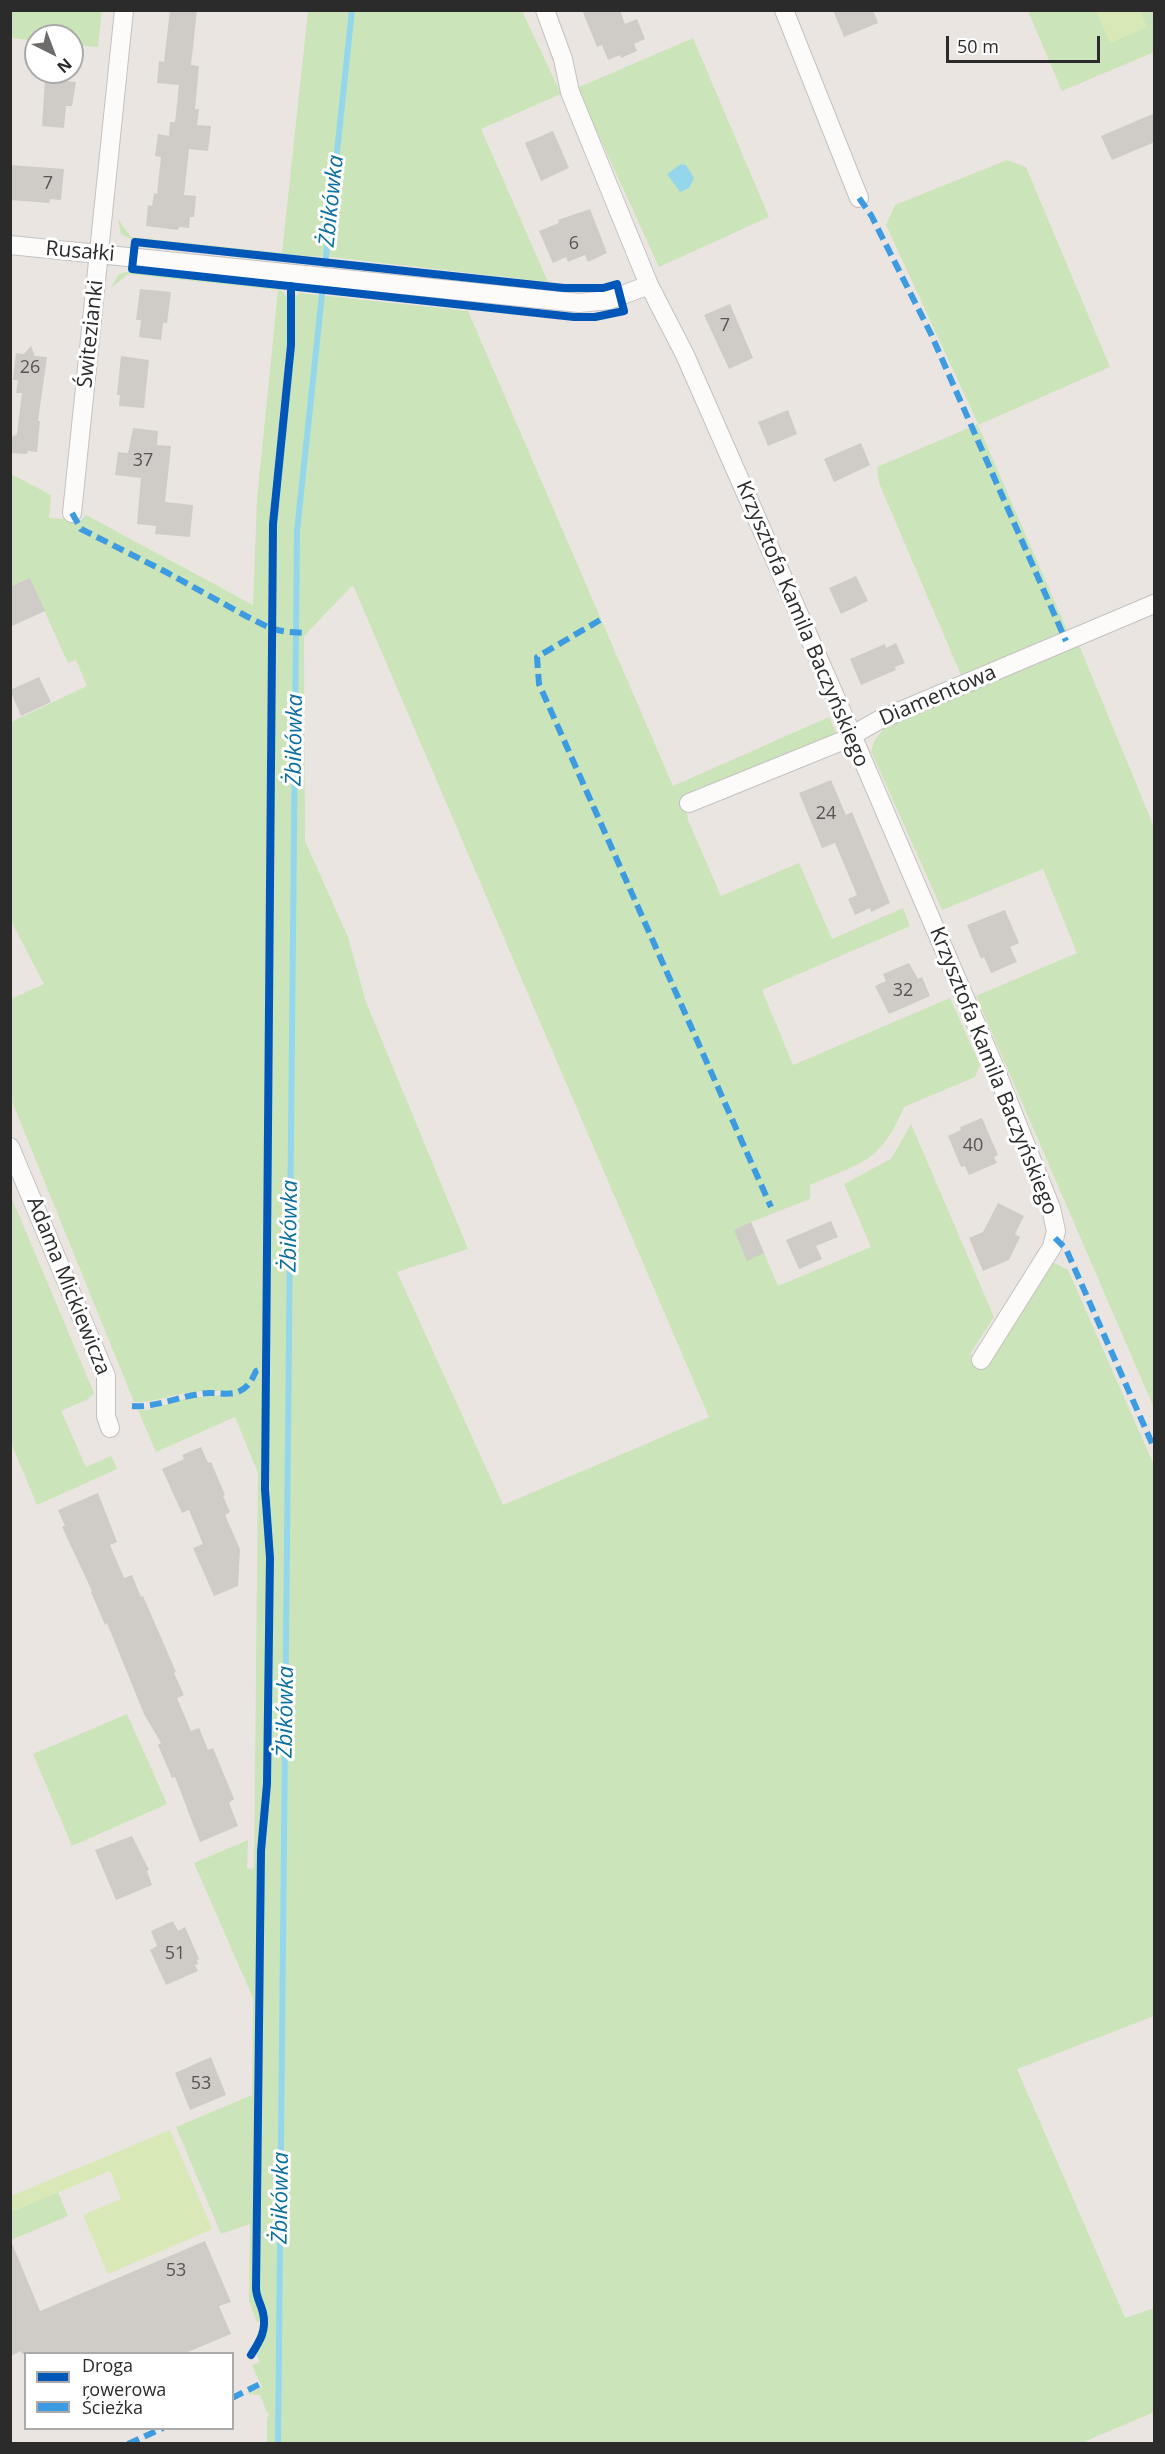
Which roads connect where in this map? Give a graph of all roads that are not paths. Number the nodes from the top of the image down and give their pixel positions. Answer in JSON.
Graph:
{"nodes":[{"id":1,"x":124,"y":10,"type":"edge"},
{"id":2,"x":544,"y":10,"type":"edge"},
{"id":3,"x":784,"y":10,"type":"edge"},
{"id":4,"x":859,"y":198,"type":"dead end"},
{"id":5,"x":10,"y":245,"type":"edge"},
{"id":6,"x":99,"y":254,"type":"junction"},
{"id":7,"x":649,"y":285,"type":"junction"},
{"id":8,"x":72,"y":513,"type":"dead end"},
{"id":9,"x":1155,"y":604,"type":"edge"},
{"id":10,"x":852,"y":735,"type":"junction"},
{"id":11,"x":689,"y":803,"type":"dead end"},
{"id":12,"x":10,"y":1147,"type":"edge"},
{"id":13,"x":981,"y":1360,"type":"dead end"},
{"id":14,"x":110,"y":1428,"type":"dead end"}],
"edges":[{"from":1,"to":6,"type":"street","name":"Świtezianki"},
{"from":2,"to":7,"type":"street","name":"Krzysztofa Kamila Baczyńskiego"},
{"from":3,"to":4,"type":"street"},
{"from":5,"to":6,"type":"street","name":"Rusałki"},
{"from":6,"to":7,"type":"street","name":"Rusałki"},
{"from":6,"to":8,"type":"street","name":"Świtezianki"},
{"from":7,"to":10,"type":"street","name":"Krzysztofa Kamila Baczyńskiego"},
{"from":9,"to":10,"type":"street","name":"Diamentowa"},
{"from":10,"to":11,"type":"street","name":"Diamentowa"},
{"from":10,"to":13,"type":"street","name":"Krzysztofa Kamila Baczyńskiego"},
{"from":12,"to":14,"type":"street","name":"Adama Mickiewicza"}]}
